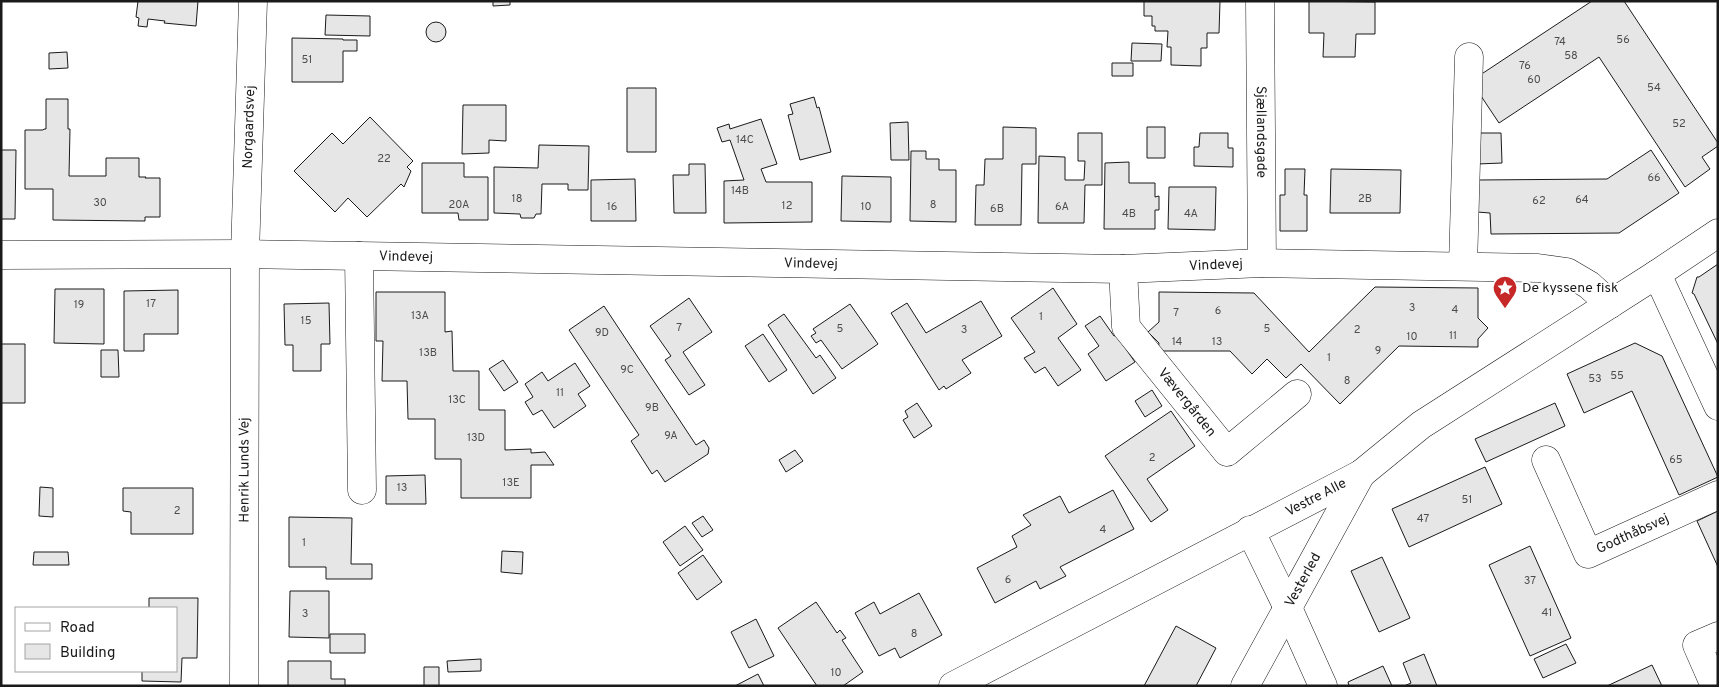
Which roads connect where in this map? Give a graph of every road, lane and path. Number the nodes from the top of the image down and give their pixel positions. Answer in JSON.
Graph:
{"nodes":[{"id":1,"x":253,"y":1,"type":"edge"},
{"id":2,"x":1260,"y":1,"type":"edge"},
{"id":3,"x":1469,"y":57,"type":"dead end"},
{"id":4,"x":1718,"y":233,"type":"edge"},
{"id":5,"x":244,"y":254,"type":"junction"},
{"id":6,"x":1,"y":255,"type":"edge"},
{"id":7,"x":359,"y":256,"type":"junction"},
{"id":8,"x":1262,"y":263,"type":"junction"},
{"id":9,"x":1463,"y":266,"type":"junction"},
{"id":10,"x":1123,"y":269,"type":"junction"},
{"id":11,"x":1657,"y":274,"type":"junction"},
{"id":12,"x":1610,"y":304,"type":"junction"},
{"id":13,"x":1297,"y":394,"type":"dead end"},
{"id":14,"x":1718,"y":406,"type":"edge"},
{"id":15,"x":1546,"y":460,"type":"dead end"},
{"id":16,"x":1360,"y":474,"type":"junction"},
{"id":17,"x":362,"y":490,"type":"dead end"},
{"id":18,"x":1718,"y":496,"type":"edge"},
{"id":19,"x":1250,"y":530,"type":"junction"},
{"id":20,"x":1288,"y":608,"type":"junction"},
{"id":21,"x":1718,"y":636,"type":"edge"},
{"id":22,"x":244,"y":686,"type":"edge"},
{"id":23,"x":952,"y":686,"type":"edge"},
{"id":24,"x":1245,"y":686,"type":"edge"},
{"id":25,"x":1323,"y":686,"type":"edge"},
{"id":26,"x":1715,"y":686,"type":"edge"}],
"edges":[{"from":1,"to":5,"type":"street","name":"Norgaardsvej"},
{"from":2,"to":8,"type":"street","name":"Sjællandsgade"},
{"from":3,"to":9,"type":"street"},
{"from":4,"to":11,"type":"street","name":"Vestre Alle"},
{"from":5,"to":6,"type":"street","name":"Vindevej"},
{"from":5,"to":7,"type":"street","name":"Vindevej"},
{"from":5,"to":22,"type":"street","name":"Henrik Lunds Vej"},
{"from":7,"to":10,"type":"street","name":"Vindevej"},
{"from":7,"to":17,"type":"street"},
{"from":8,"to":9,"type":"street","name":"Vindevej"},
{"from":8,"to":10,"type":"street","name":"Vindevej"},
{"from":9,"to":12,"type":"street","name":"Vindevej"},
{"from":10,"to":13,"type":"street","name":"Vævergården"},
{"from":11,"to":12,"type":"street","name":"Vestre Alle"},
{"from":11,"to":14,"type":"street"},
{"from":12,"to":16,"type":"street","name":"Vestre Alle"},
{"from":15,"to":18,"type":"street","name":"Godthåbsvej"},
{"from":16,"to":19,"type":"street","name":"Vestre Alle"},
{"from":16,"to":20,"type":"street","name":"Vesterled"},
{"from":19,"to":20,"type":"street"},
{"from":19,"to":23,"type":"street","name":"Vestre Alle"},
{"from":20,"to":24,"type":"street","name":"Vesterled"},
{"from":20,"to":25,"type":"street"},
{"from":21,"to":26,"type":"street"}]}
